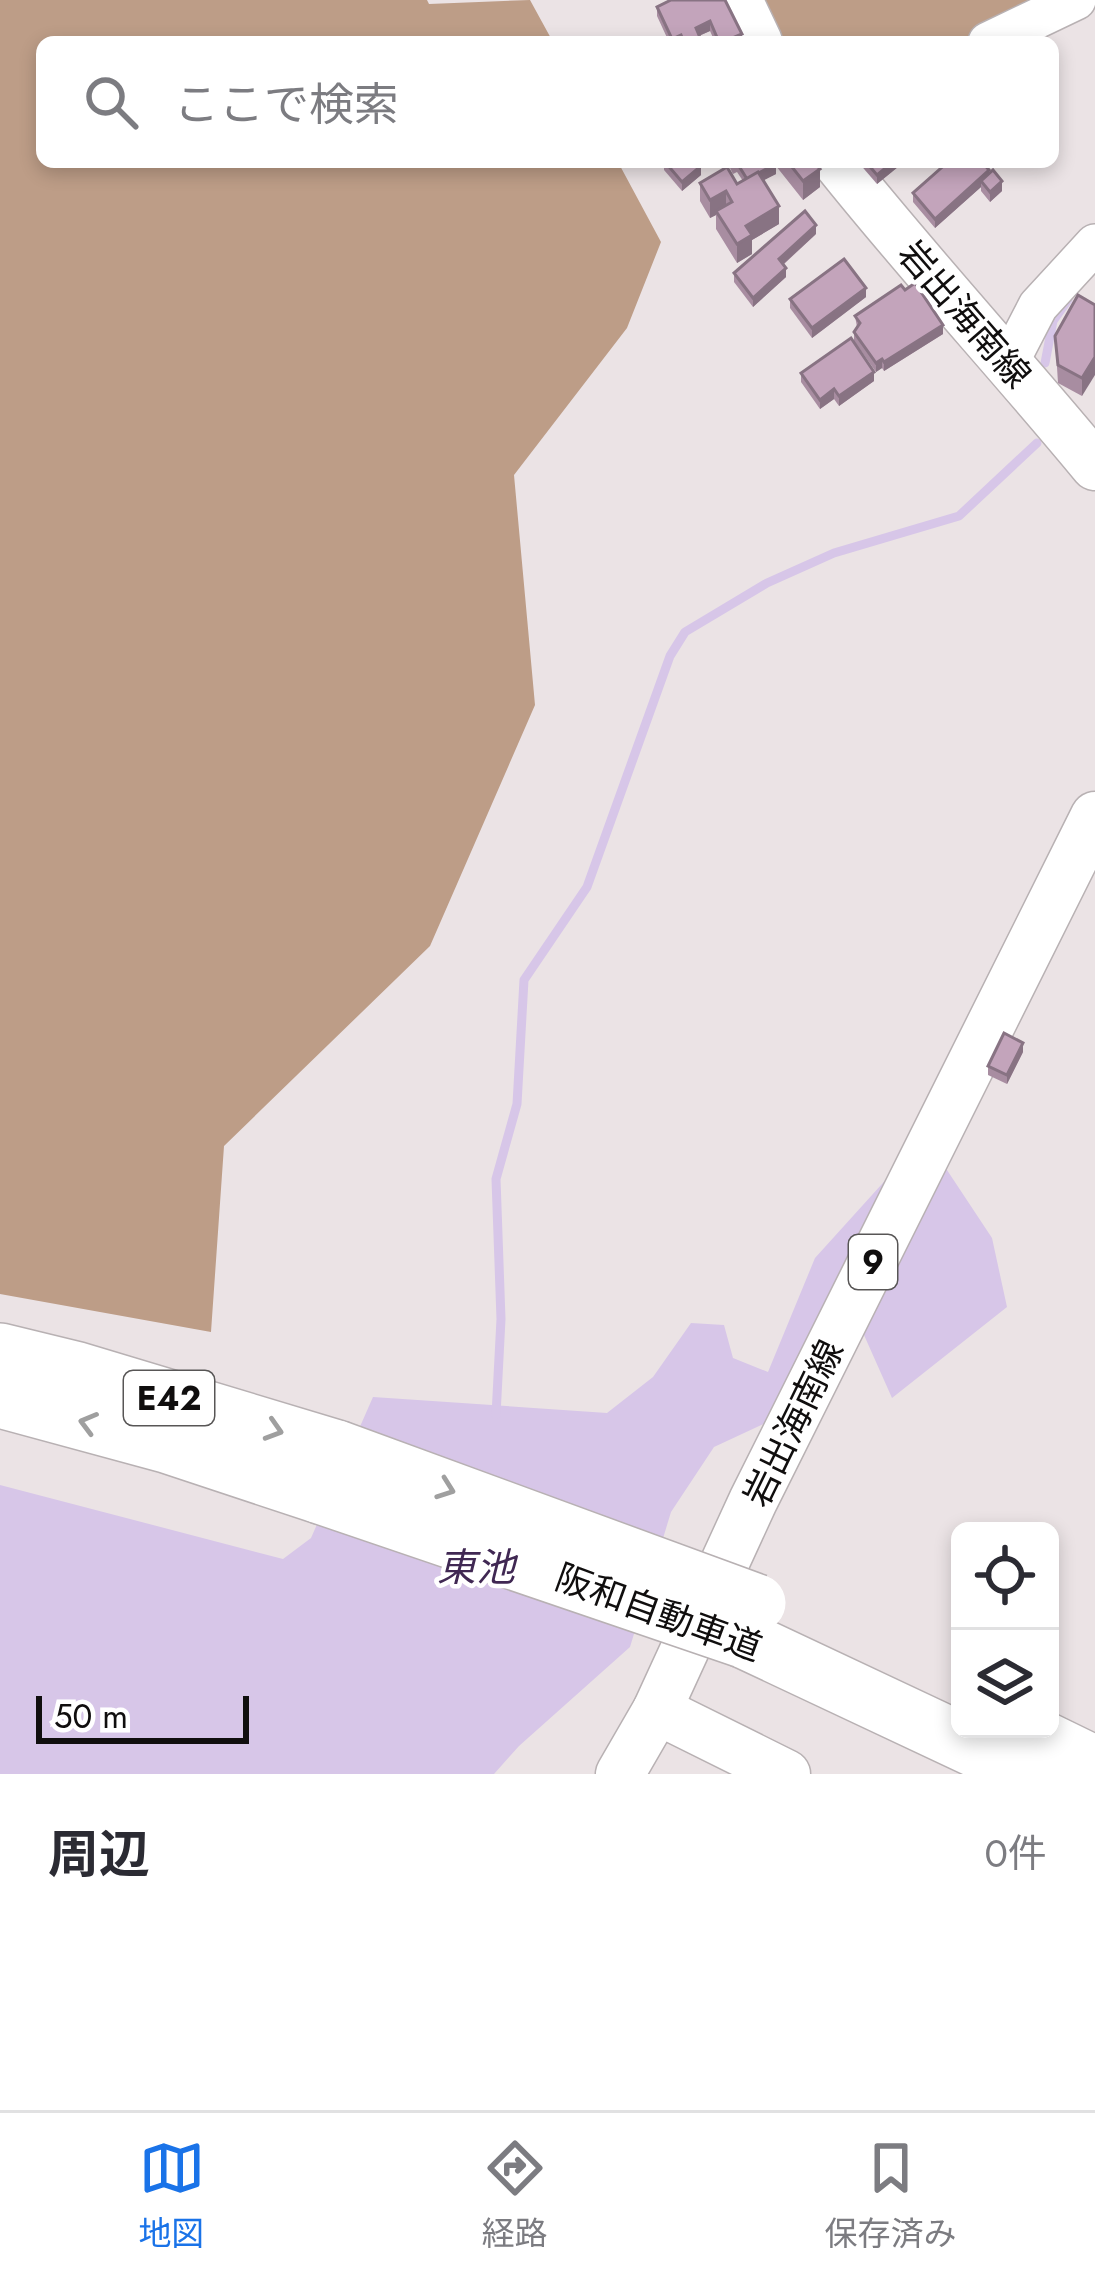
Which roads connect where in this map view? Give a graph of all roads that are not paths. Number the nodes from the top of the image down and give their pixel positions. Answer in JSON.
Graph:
{"nodes":[{"id":1,"x":738,"y":0,"type":"edge"},
{"id":2,"x":1076,"y":0,"type":"edge"},
{"id":3,"x":755,"y":36,"type":"edge"},
{"id":4,"x":1001,"y":36,"type":"edge"},
{"id":5,"x":842,"y":168,"type":"edge"},
{"id":6,"x":1095,"y":244,"type":"edge"},
{"id":7,"x":1009,"y":362,"type":"junction"},
{"id":8,"x":1095,"y":466,"type":"edge"},
{"id":9,"x":1095,"y":816,"type":"edge"},
{"id":10,"x":0,"y":1352,"type":"edge"},
{"id":11,"x":0,"y":1399,"type":"edge"},
{"id":12,"x":328,"y":1472,"type":"junction"},
{"id":13,"x":750,"y":1621,"type":"junction"},
{"id":14,"x":951,"y":1697,"type":"edge"},
{"id":15,"x":657,"y":1710,"type":"junction"},
{"id":16,"x":1040,"y":1738,"type":"edge"},
{"id":17,"x":1095,"y":1765,"type":"edge"},
{"id":18,"x":620,"y":1774,"type":"edge"},
{"id":19,"x":785,"y":1774,"type":"edge"},
{"id":20,"x":1030,"y":1774,"type":"edge"}],
"edges":[{"from":1,"to":3,"type":"main road"},
{"from":2,"to":4,"type":"street"},
{"from":5,"to":7,"type":"main road","name":"岩出海南線"},
{"from":6,"to":7,"type":"street"},
{"from":7,"to":8,"type":"main road","name":"岩出海南線"},
{"from":9,"to":15,"type":"main road","name":"岩出海南線","number":"9"},
{"from":10,"to":12,"type":"highway","name":"阪和自動車道","number":"E42","one_way":true},
{"from":12,"to":11,"type":"highway","name":"阪和自動車道","number":"E42","one_way":true},
{"from":12,"to":13,"type":"highway","name":"阪和自動車道","number":"E42","bridge":true},
{"from":13,"to":14,"type":"highway","name":"阪和自動車道","number":"E42"},
{"from":13,"to":20,"type":"highway","name":"阪和自動車道","number":"E42"},
{"from":15,"to":18,"type":"main road","name":"岩出海南線"},
{"from":15,"to":19,"type":"main road"},
{"from":16,"to":17,"type":"highway"}]}
